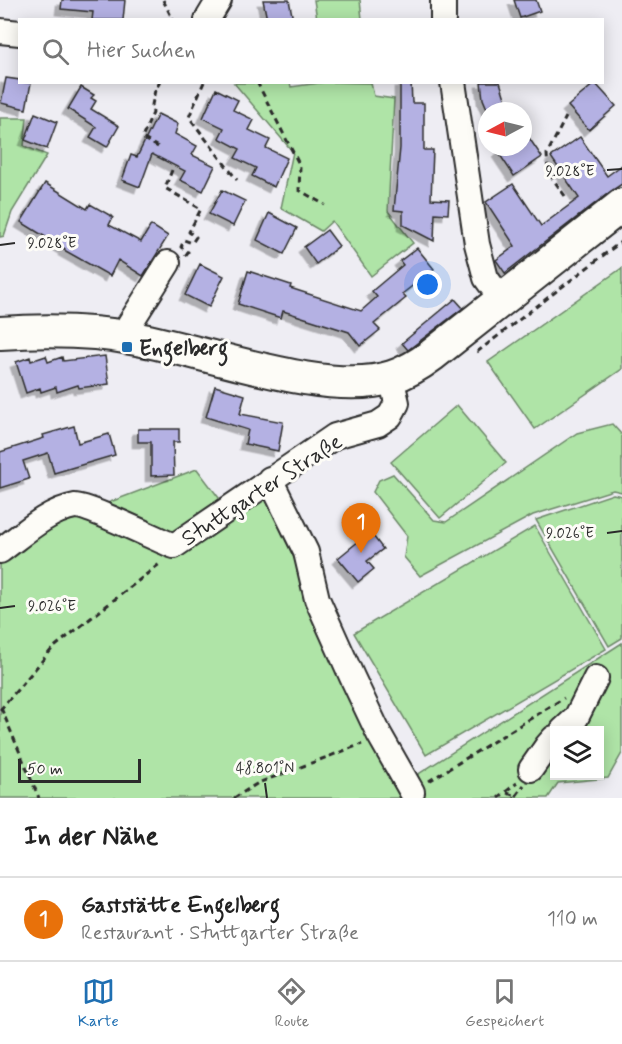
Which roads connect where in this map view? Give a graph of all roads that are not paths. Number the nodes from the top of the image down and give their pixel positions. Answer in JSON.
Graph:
{"nodes":[{"id":1,"x":219,"y":0,"type":"edge"},
{"id":2,"x":443,"y":0,"type":"edge"},
{"id":3,"x":208,"y":18,"type":"edge"},
{"id":4,"x":443,"y":18,"type":"edge"},
{"id":5,"x":0,"y":31,"type":"edge"},
{"id":6,"x":18,"y":33,"type":"edge"},
{"id":7,"x":453,"y":84,"type":"edge"},
{"id":8,"x":622,"y":205,"type":"edge"},
{"id":9,"x":168,"y":263,"type":"road end"},
{"id":10,"x":502,"y":300,"type":"junction"},
{"id":11,"x":0,"y":333,"type":"edge"},
{"id":12,"x":122,"y":336,"type":"junction"},
{"id":13,"x":391,"y":377,"type":"junction"},
{"id":14,"x":270,"y":479,"type":"junction"},
{"id":15,"x":0,"y":551,"type":"edge"},
{"id":16,"x":596,"y":678,"type":"dead end"},
{"id":17,"x":567,"y":726,"type":"edge"},
{"id":18,"x":550,"y":743,"type":"edge"},
{"id":19,"x":531,"y":769,"type":"road end"},
{"id":20,"x":412,"y":792,"type":"road end"}],
"edges":[{"from":1,"to":3,"type":"street"},
{"from":2,"to":4,"type":"street"},
{"from":5,"to":6,"type":"street"},
{"from":7,"to":10,"type":"street"},
{"from":8,"to":10,"type":"main road"},
{"from":9,"to":12,"type":"street"},
{"from":10,"to":13,"type":"main road"},
{"from":11,"to":12,"type":"main road"},
{"from":12,"to":13,"type":"main road"},
{"from":13,"to":14,"type":"street","name":"Stuttgarter Straße"},
{"from":14,"to":15,"type":"street","name":"Stuttgarter Straße"},
{"from":14,"to":20,"type":"street"},
{"from":16,"to":17,"type":"street"},
{"from":18,"to":19,"type":"street"}]}
